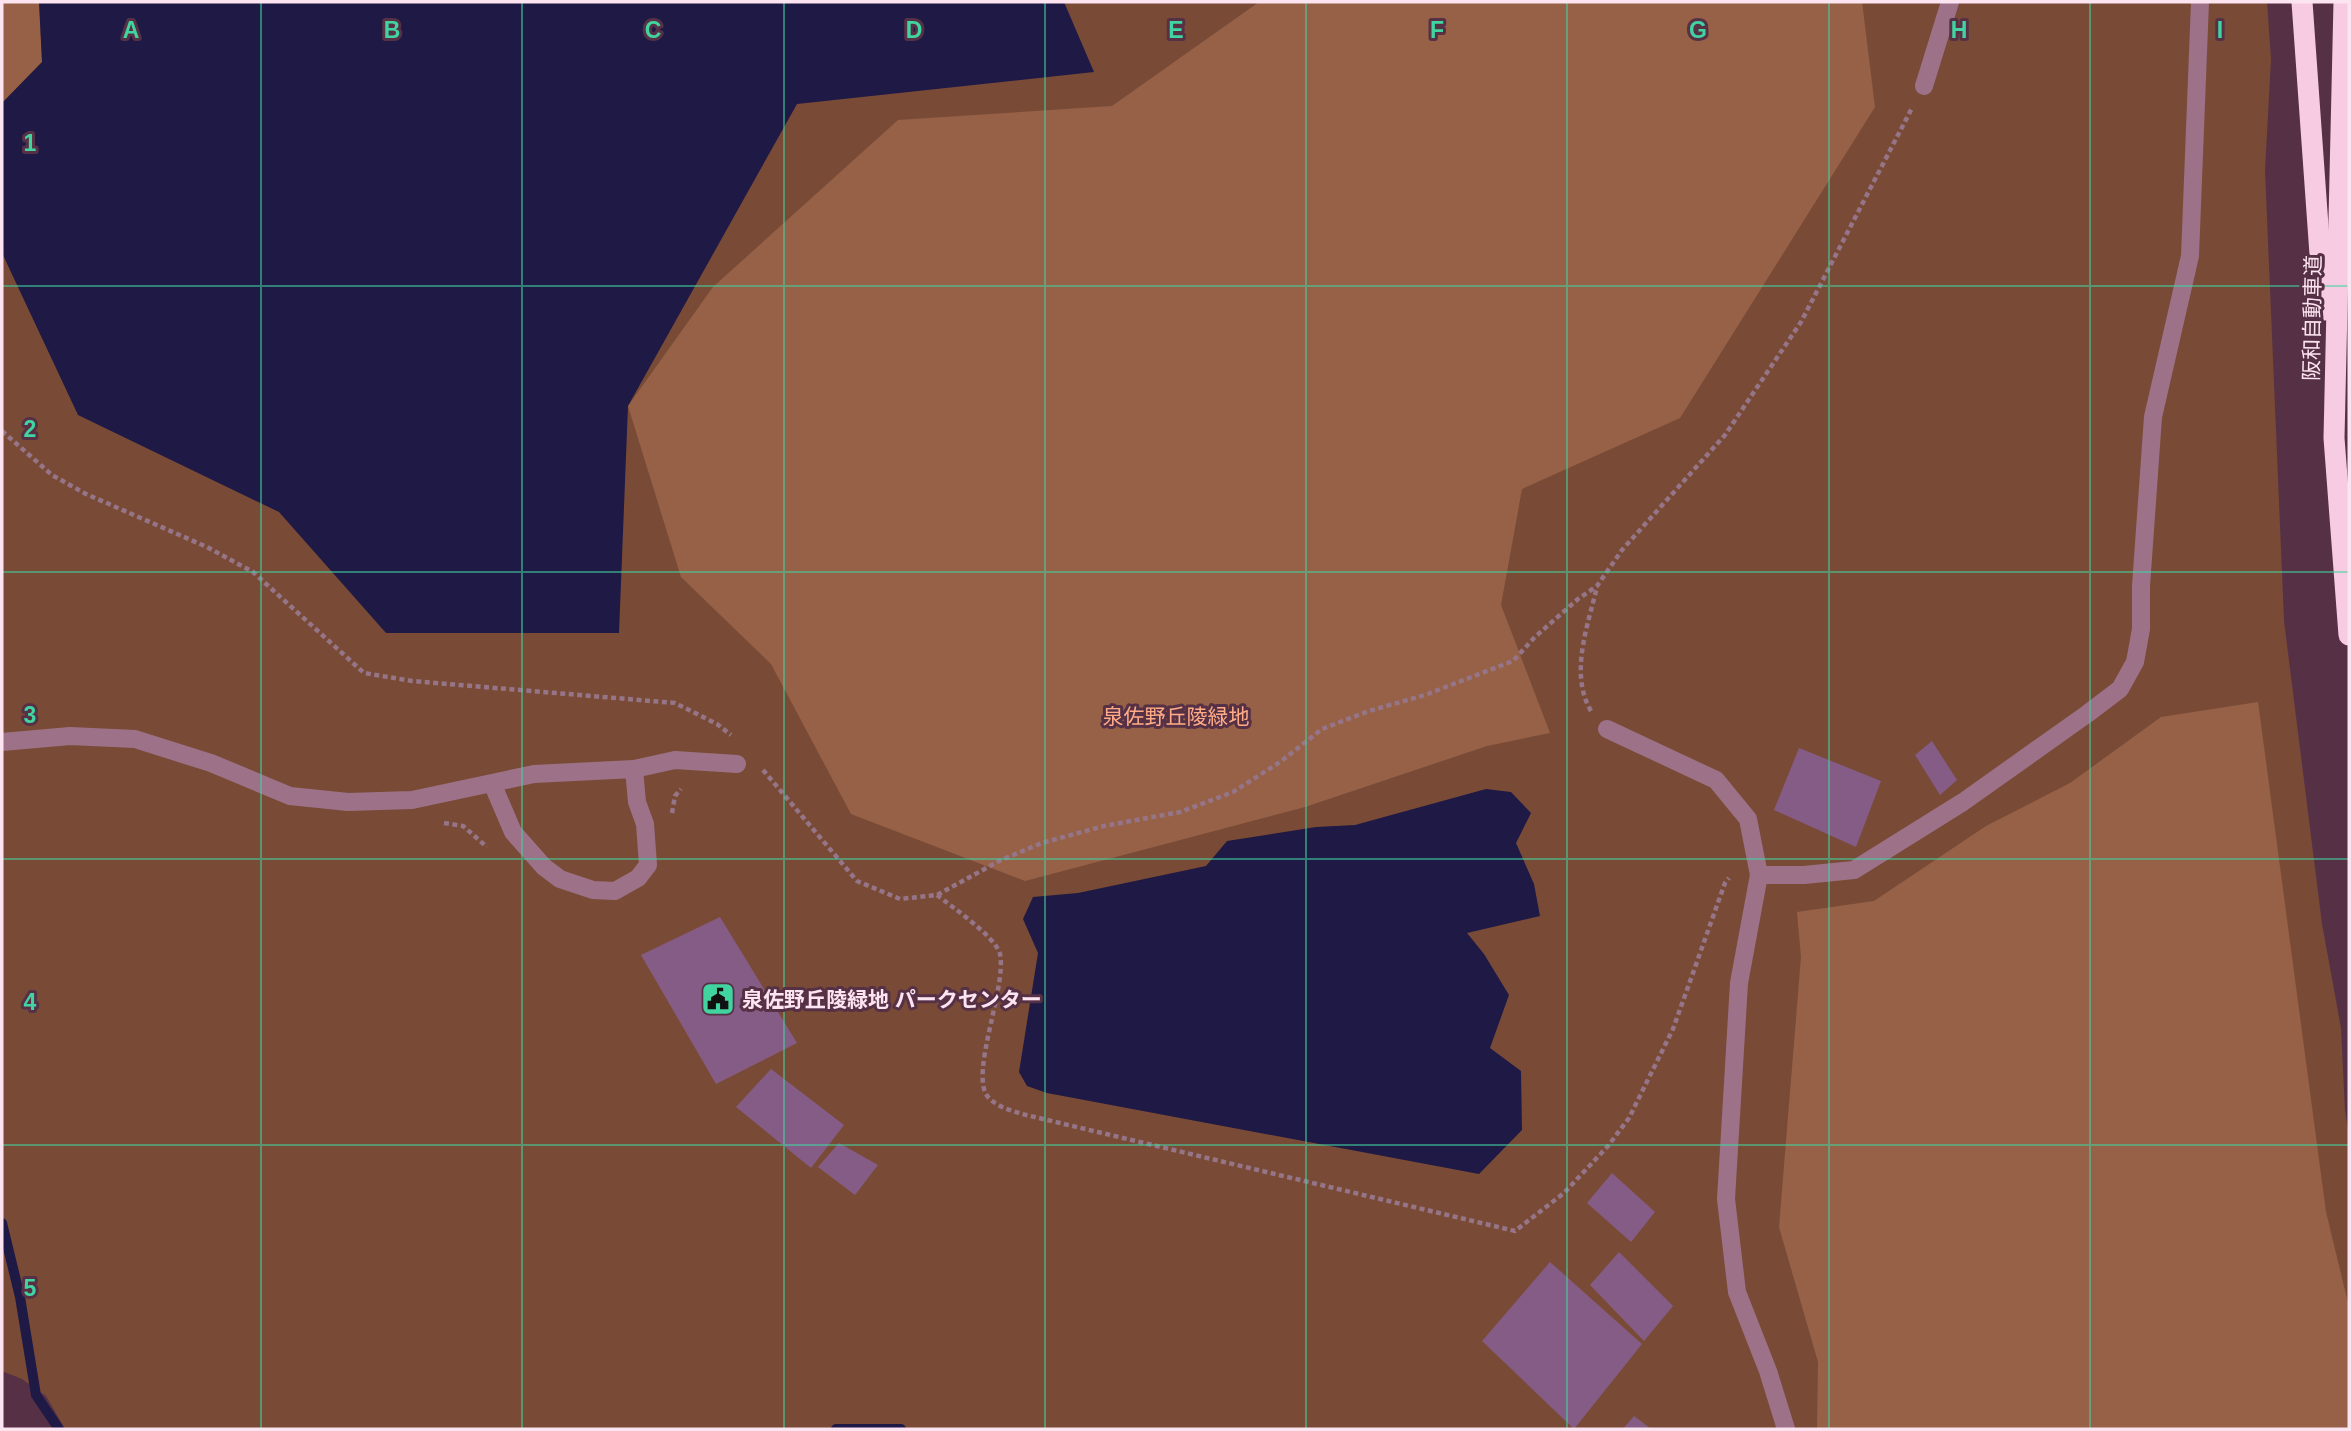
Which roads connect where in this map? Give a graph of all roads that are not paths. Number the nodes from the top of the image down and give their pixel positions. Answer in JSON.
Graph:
{"nodes":[{"id":1,"x":1950,"y":2,"type":"edge"},
{"id":2,"x":2200,"y":2,"type":"edge"},
{"id":3,"x":2302,"y":2,"type":"edge"},
{"id":4,"x":2344,"y":2,"type":"edge"},
{"id":5,"x":1924,"y":86,"type":"road end"},
{"id":6,"x":2334,"y":438,"type":"junction"},
{"id":7,"x":2348,"y":629,"type":"edge"},
{"id":8,"x":2349,"y":635,"type":"edge"},
{"id":9,"x":1607,"y":729,"type":"road end"},
{"id":10,"x":2,"y":743,"type":"edge"},
{"id":11,"x":737,"y":764,"type":"dead end"},
{"id":12,"x":634,"y":769,"type":"junction"},
{"id":13,"x":492,"y":783,"type":"junction"},
{"id":14,"x":1759,"y":875,"type":"junction"},
{"id":15,"x":1786,"y":1429,"type":"edge"}],
"edges":[{"from":1,"to":5,"type":"lane"},
{"from":2,"to":14,"type":"lane"},
{"from":3,"to":6,"type":"highway"},
{"from":4,"to":6,"type":"highway","name":"阪和自動車道"},
{"from":6,"to":7,"type":"highway","name":"阪和自動車道"},
{"from":7,"to":8,"type":"highway","name":"阪和自動車道"},
{"from":9,"to":14,"type":"lane"},
{"from":10,"to":13,"type":"lane"},
{"from":11,"to":12,"type":"lane"},
{"from":12,"to":13,"type":"lane"},
{"from":12,"to":13,"type":"lane"},
{"from":14,"to":15,"type":"lane"}]}
